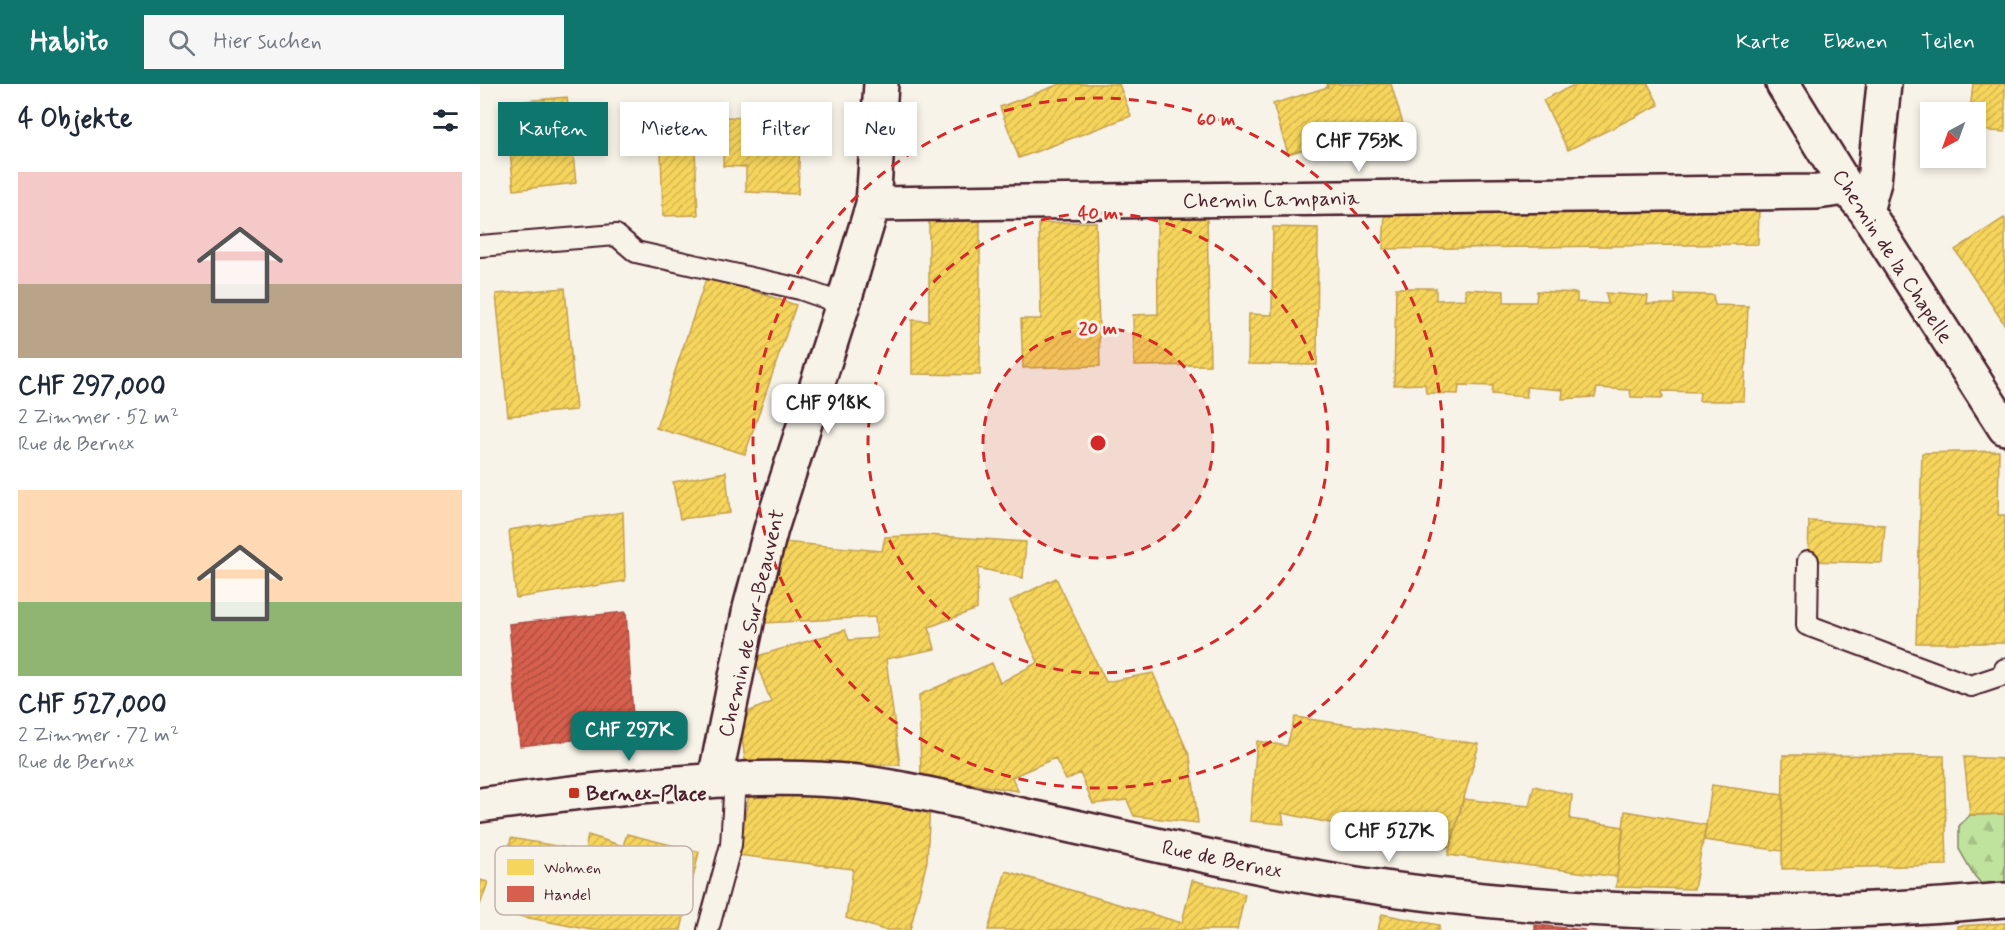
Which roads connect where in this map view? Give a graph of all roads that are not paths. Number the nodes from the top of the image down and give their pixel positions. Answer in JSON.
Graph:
{"nodes":[{"id":1,"x":881,"y":84,"type":"edge"},
{"id":2,"x":1783,"y":84,"type":"edge"},
{"id":3,"x":1884,"y":84,"type":"edge"},
{"id":4,"x":1857,"y":200,"type":"junction"},
{"id":5,"x":873,"y":204,"type":"junction"},
{"id":6,"x":480,"y":246,"type":"edge"},
{"id":7,"x":843,"y":304,"type":"junction"},
{"id":8,"x":2005,"y":428,"type":"edge"},
{"id":9,"x":1808,"y":561,"type":"dead end"},
{"id":10,"x":2005,"y":669,"type":"edge"},
{"id":11,"x":725,"y":779,"type":"junction"},
{"id":12,"x":480,"y":805,"type":"edge"},
{"id":13,"x":2005,"y":900,"type":"edge"},
{"id":14,"x":708,"y":930,"type":"edge"}],
"edges":[{"from":1,"to":5,"type":"street","name":"Chemin de Sur-Beauvent"},
{"from":2,"to":4,"type":"street","name":"Chemin de la Chapelle"},
{"from":3,"to":4,"type":"street"},
{"from":4,"to":5,"type":"street","name":"Chemin Campania"},
{"from":4,"to":8,"type":"street","name":"Chemin de la Chapelle"},
{"from":5,"to":7,"type":"street","name":"Chemin de Sur-Beauvent"},
{"from":6,"to":7,"type":"lane"},
{"from":7,"to":11,"type":"street","name":"Chemin de Sur-Beauvent"},
{"from":9,"to":10,"type":"lane"},
{"from":11,"to":12,"type":"street","name":"Rue de Bernex"},
{"from":11,"to":13,"type":"street","name":"Rue de Bernex"},
{"from":11,"to":14,"type":"lane"}]}
